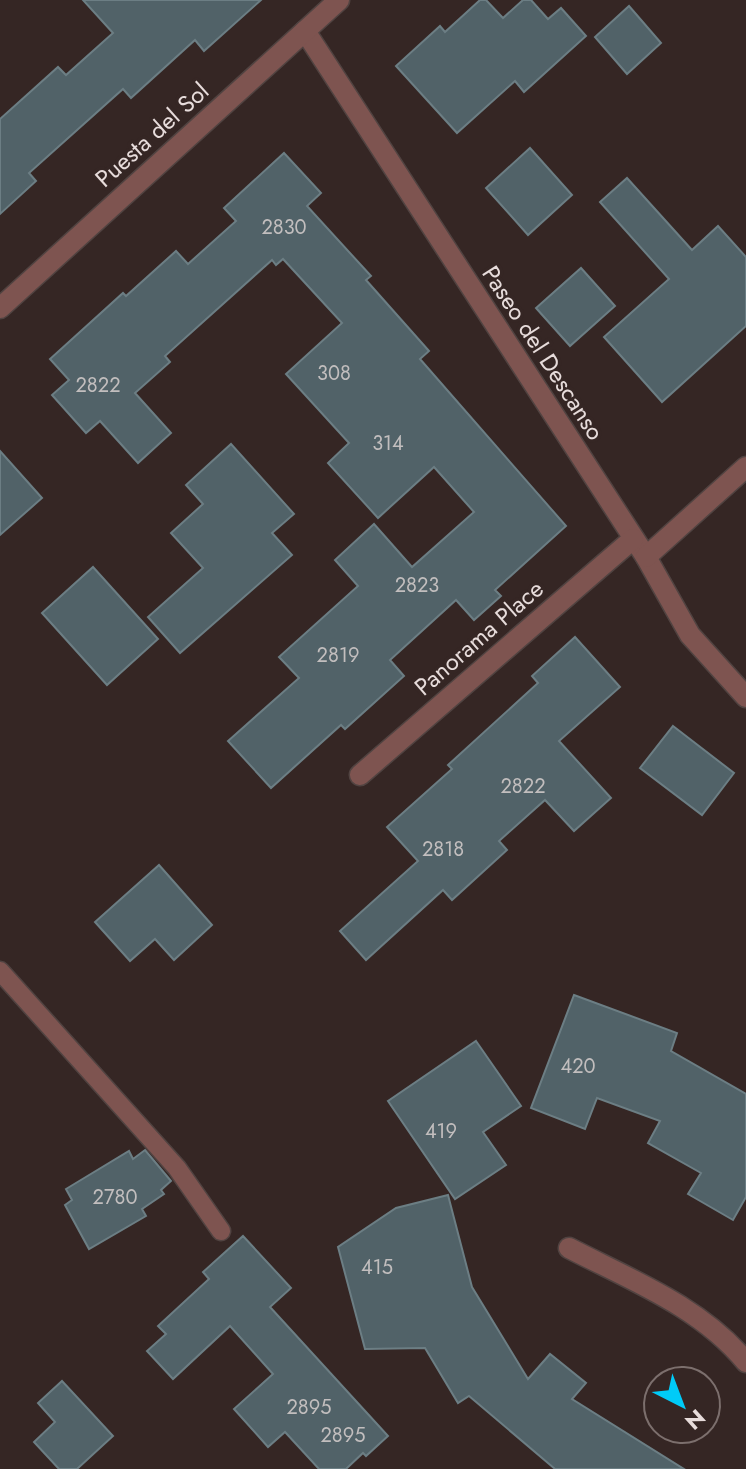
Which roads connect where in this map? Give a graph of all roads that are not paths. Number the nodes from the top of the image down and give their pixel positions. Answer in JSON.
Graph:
{"nodes":[{"id":1,"x":339,"y":0,"type":"edge"},
{"id":2,"x":305,"y":31,"type":"junction"},
{"id":3,"x":0,"y":308,"type":"edge"},
{"id":4,"x":746,"y":467,"type":"edge"},
{"id":5,"x":633,"y":539,"type":"junction"},
{"id":6,"x":646,"y":557,"type":"junction"},
{"id":7,"x":746,"y":697,"type":"edge"},
{"id":8,"x":360,"y":775,"type":"dead end"},
{"id":9,"x":0,"y":971,"type":"edge"},
{"id":10,"x":221,"y":1231,"type":"dead end"},
{"id":11,"x":569,"y":1248,"type":"dead end"},
{"id":12,"x":746,"y":1362,"type":"edge"}],
"edges":[{"from":1,"to":2,"type":"street","name":"Puesta del Sol"},
{"from":2,"to":3,"type":"street","name":"Puesta del Sol"},
{"from":2,"to":5,"type":"street","name":"Paseo del Descanso"},
{"from":4,"to":6,"type":"street"},
{"from":5,"to":6,"type":"street","name":"Paseo del Descanso"},
{"from":5,"to":8,"type":"street","name":"Panorama Place"},
{"from":6,"to":7,"type":"street","name":"Paseo del Descanso"},
{"from":9,"to":10,"type":"lane"},
{"from":11,"to":12,"type":"street"}]}
